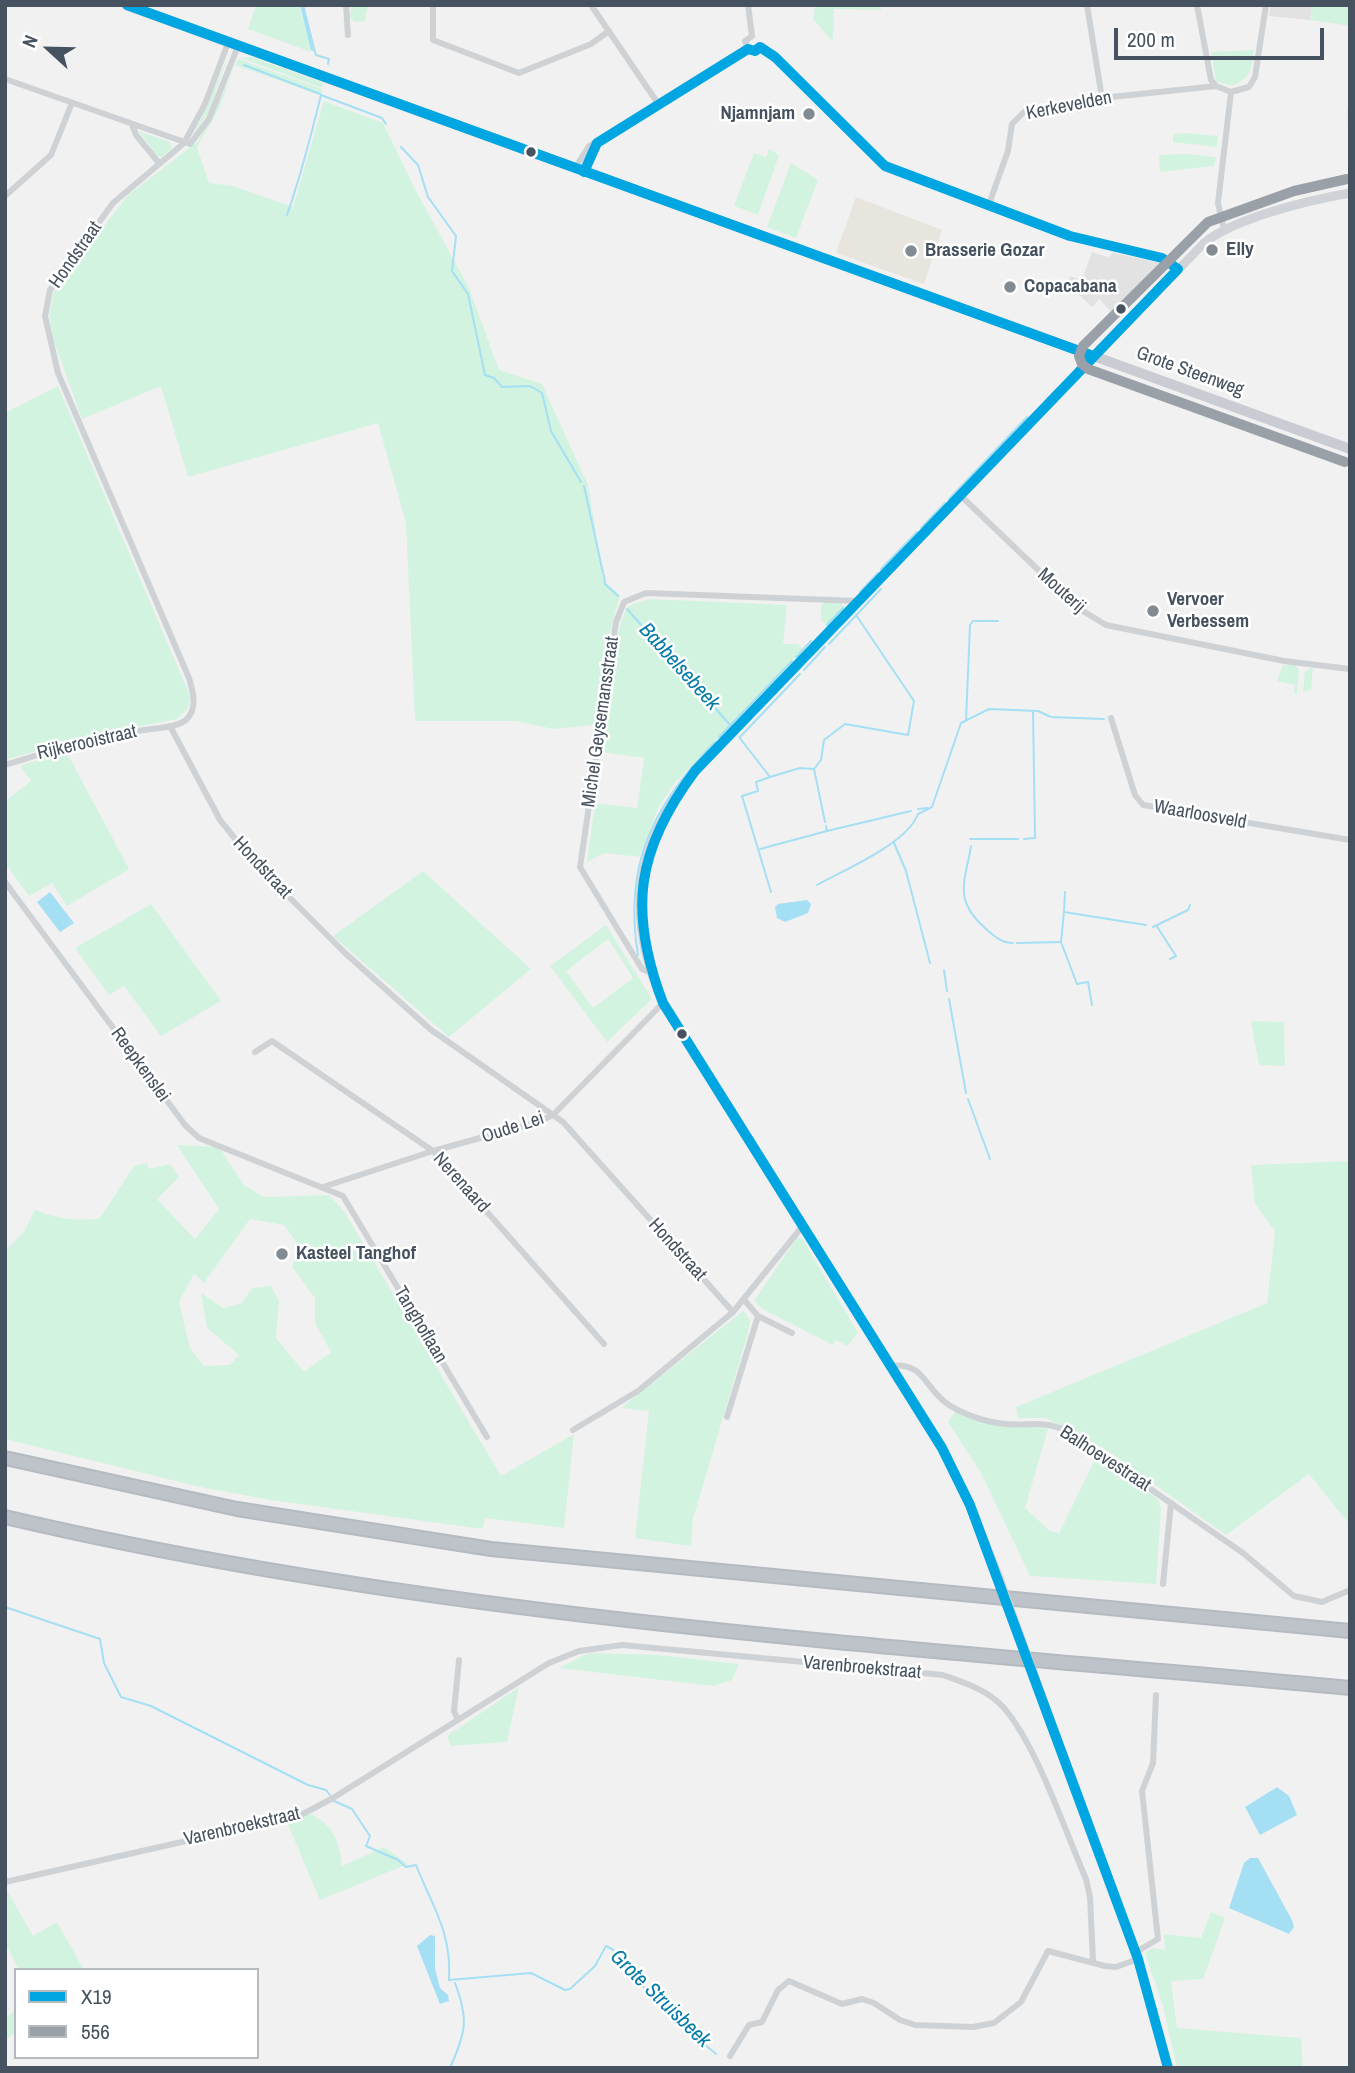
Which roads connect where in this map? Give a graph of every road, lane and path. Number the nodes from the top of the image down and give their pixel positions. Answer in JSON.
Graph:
{"nodes":[{"id":1,"x":126,"y":5,"type":"edge"},
{"id":2,"x":346,"y":5,"type":"edge"},
{"id":3,"x":433,"y":5,"type":"edge"},
{"id":4,"x":591,"y":5,"type":"edge"},
{"id":5,"x":748,"y":5,"type":"edge"},
{"id":6,"x":1087,"y":5,"type":"edge"},
{"id":7,"x":1197,"y":5,"type":"edge"},
{"id":8,"x":1266,"y":5,"type":"edge"},
{"id":9,"x":609,"y":32,"type":"junction"},
{"id":10,"x":348,"y":35,"type":"dead end"},
{"id":11,"x":752,"y":36,"type":"junction"},
{"id":12,"x":233,"y":44,"type":"junction"},
{"id":13,"x":760,"y":47,"type":"junction"},
{"id":14,"x":748,"y":49,"type":"junction"},
{"id":15,"x":5,"y":79,"type":"edge"},
{"id":16,"x":1216,"y":86,"type":"junction"},
{"id":17,"x":1231,"y":92,"type":"junction"},
{"id":18,"x":1101,"y":98,"type":"junction"},
{"id":19,"x":72,"y":103,"type":"junction"},
{"id":20,"x":659,"y":105,"type":"junction"},
{"id":21,"x":132,"y":124,"type":"junction"},
{"id":22,"x":184,"y":143,"type":"junction"},
{"id":23,"x":159,"y":163,"type":"junction"},
{"id":24,"x":580,"y":170,"type":"junction"},
{"id":25,"x":1350,"y":193,"type":"edge"},
{"id":26,"x":5,"y":196,"type":"edge"},
{"id":27,"x":988,"y":207,"type":"junction"},
{"id":28,"x":1224,"y":230,"type":"junction"},
{"id":29,"x":1178,"y":269,"type":"junction"},
{"id":30,"x":1093,"y":356,"type":"junction"},
{"id":31,"x":1350,"y":449,"type":"edge"},
{"id":32,"x":961,"y":496,"type":"junction"},
{"id":33,"x":858,"y":601,"type":"junction"},
{"id":34,"x":1350,"y":669,"type":"edge"},
{"id":35,"x":1111,"y":718,"type":"dead end"},
{"id":36,"x":170,"y":726,"type":"junction"},
{"id":37,"x":5,"y":765,"type":"edge"},
{"id":38,"x":1350,"y":840,"type":"edge"},
{"id":39,"x":5,"y":883,"type":"edge"},
{"id":40,"x":649,"y":972,"type":"junction"},
{"id":41,"x":663,"y":1003,"type":"junction"},
{"id":42,"x":255,"y":1052,"type":"dead end"},
{"id":43,"x":553,"y":1115,"type":"junction"},
{"id":44,"x":433,"y":1151,"type":"junction"},
{"id":45,"x":323,"y":1186,"type":"junction"},
{"id":46,"x":802,"y":1227,"type":"junction"},
{"id":47,"x":745,"y":1301,"type":"junction"},
{"id":48,"x":733,"y":1312,"type":"junction"},
{"id":49,"x":758,"y":1316,"type":"junction"},
{"id":50,"x":792,"y":1333,"type":"dead end"},
{"id":51,"x":604,"y":1344,"type":"dead end"},
{"id":52,"x":890,"y":1366,"type":"junction"},
{"id":53,"x":727,"y":1417,"type":"dead end"},
{"id":54,"x":573,"y":1430,"type":"dead end"},
{"id":55,"x":487,"y":1437,"type":"dead end"},
{"id":56,"x":5,"y":1458,"type":"edge"},
{"id":57,"x":1171,"y":1503,"type":"junction"},
{"id":58,"x":5,"y":1517,"type":"edge"},
{"id":59,"x":1163,"y":1584,"type":"dead end"},
{"id":60,"x":1350,"y":1590,"type":"edge"},
{"id":61,"x":1350,"y":1631,"type":"edge"},
{"id":62,"x":459,"y":1660,"type":"dead end"},
{"id":63,"x":1350,"y":1688,"type":"edge"},
{"id":64,"x":1156,"y":1695,"type":"dead end"},
{"id":65,"x":457,"y":1720,"type":"junction"},
{"id":66,"x":5,"y":1882,"type":"edge"},
{"id":67,"x":1137,"y":1955,"type":"junction"},
{"id":68,"x":1093,"y":1961,"type":"junction"},
{"id":69,"x":730,"y":2056,"type":"dead end"},
{"id":70,"x":1165,"y":2066,"type":"edge"}],
"edges":[{"from":1,"to":12,"type":"main road","name":"Grote Steenweg"},
{"from":2,"to":10,"type":"street"},
{"from":3,"to":9,"type":"street"},
{"from":4,"to":9,"type":"street"},
{"from":5,"to":11,"type":"street"},
{"from":6,"to":18,"type":"street"},
{"from":7,"to":16,"type":"street"},
{"from":8,"to":17,"type":"street"},
{"from":9,"to":20,"type":"street"},
{"from":11,"to":13,"type":"street"},
{"from":11,"to":14,"type":"street"},
{"from":12,"to":22,"type":"street","name":"Hondstraat"},
{"from":12,"to":24,"type":"main road","name":"Grote Steenweg"},
{"from":13,"to":14,"type":"street"},
{"from":13,"to":27,"type":"street"},
{"from":14,"to":20,"type":"street"},
{"from":15,"to":19,"type":"street"},
{"from":16,"to":17,"type":"street"},
{"from":16,"to":18,"type":"street","name":"Kerkevelden"},
{"from":17,"to":28,"type":"street"},
{"from":18,"to":27,"type":"street","name":"Kerkevelden"},
{"from":19,"to":21,"type":"street"},
{"from":19,"to":26,"type":"street"},
{"from":20,"to":24,"type":"street"},
{"from":21,"to":22,"type":"street"},
{"from":21,"to":23,"type":"street"},
{"from":22,"to":23,"type":"street","name":"Hondstraat"},
{"from":23,"to":36,"type":"street","name":"Hondstraat"},
{"from":24,"to":30,"type":"main road","name":"Grote Steenweg"},
{"from":25,"to":28,"type":"street","name":"Michel Geysemansstraat"},
{"from":27,"to":29,"type":"street"},
{"from":28,"to":29,"type":"street","name":"Michel Geysemansstraat"},
{"from":29,"to":30,"type":"street","name":"Michel Geysemansstraat"},
{"from":30,"to":31,"type":"main road","name":"Grote Steenweg"},
{"from":30,"to":32,"type":"street","name":"Michel Geysemansstraat"},
{"from":32,"to":33,"type":"street","name":"Michel Geysemansstraat"},
{"from":32,"to":34,"type":"street","name":"Mouterij"},
{"from":33,"to":40,"type":"street","name":"Michel Geysemansstraat"},
{"from":33,"to":40,"type":"street","name":"Michel Geysemansstraat"},
{"from":35,"to":38,"type":"street","name":"Waarloosveld"},
{"from":36,"to":37,"type":"street","name":"Rijkerooistraat"},
{"from":36,"to":43,"type":"street","name":"Hondstraat"},
{"from":39,"to":45,"type":"street","name":"Reepkenslei"},
{"from":40,"to":41,"type":"street","name":"Michel Geysemansstraat"},
{"from":41,"to":43,"type":"street","name":"Oude Lei"},
{"from":41,"to":46,"type":"street","name":"Michel Geysemansstraat"},
{"from":42,"to":44,"type":"street","name":"Nerenaard"},
{"from":43,"to":44,"type":"street","name":"Oude Lei"},
{"from":43,"to":48,"type":"street","name":"Hondstraat"},
{"from":44,"to":45,"type":"street","name":"Oude Lei"},
{"from":44,"to":51,"type":"street","name":"Nerenaard"},
{"from":45,"to":55,"type":"street","name":"Tanghoflaan"},
{"from":46,"to":47,"type":"street"},
{"from":46,"to":52,"type":"street","name":"Michel Geysemansstraat"},
{"from":47,"to":48,"type":"street"},
{"from":47,"to":49,"type":"street"},
{"from":48,"to":54,"type":"street"},
{"from":49,"to":50,"type":"street"},
{"from":49,"to":53,"type":"street"},
{"from":52,"to":57,"type":"street","name":"Balhoevestraat"},
{"from":52,"to":67,"type":"street","name":"Michel Geysemansstraat","bridge":true},
{"from":56,"to":61,"type":"highway"},
{"from":57,"to":59,"type":"street","name":"Balhoevestraat"},
{"from":57,"to":60,"type":"street","name":"Balhoevestraat"},
{"from":58,"to":63,"type":"highway"},
{"from":62,"to":65,"type":"street"},
{"from":64,"to":67,"type":"street"},
{"from":65,"to":66,"type":"street","name":"Varenbroekstraat"},
{"from":65,"to":68,"type":"street","name":"Varenbroekstraat"},
{"from":67,"to":68,"type":"street"},
{"from":67,"to":70,"type":"street","name":"Michel Geysemansstraat"},
{"from":68,"to":69,"type":"street"}]}
